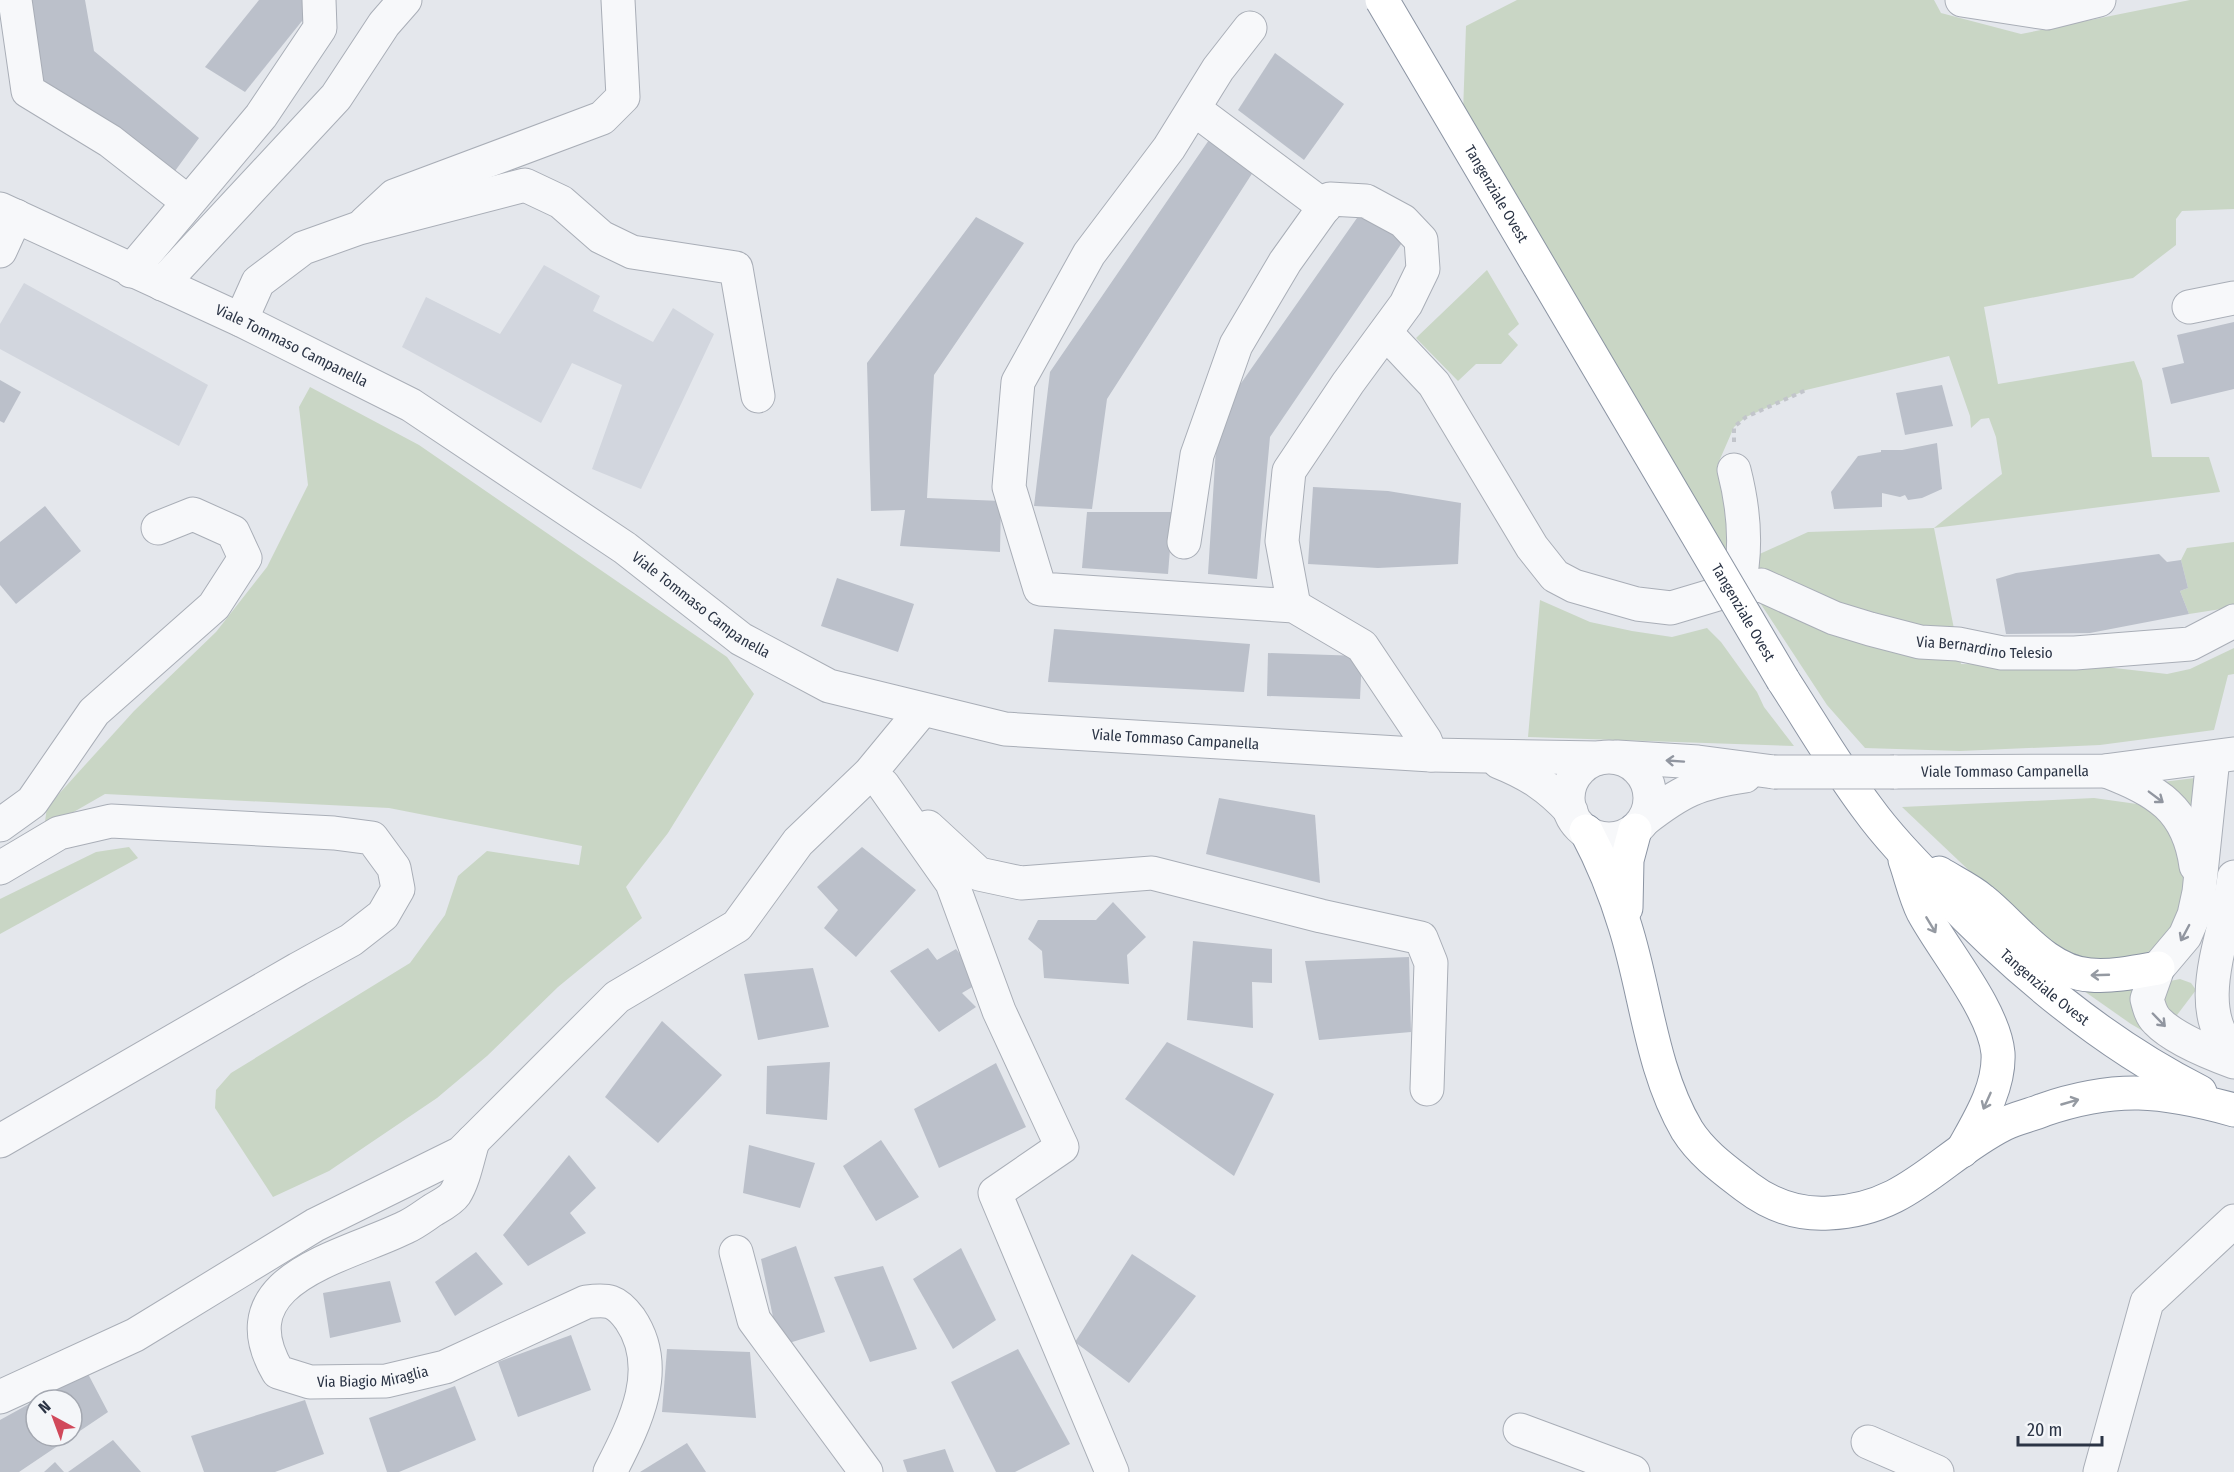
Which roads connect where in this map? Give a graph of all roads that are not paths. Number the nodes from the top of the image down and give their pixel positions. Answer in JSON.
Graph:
{"nodes":[{"id":1,"x":15,"y":0,"type":"edge"},
{"id":2,"x":320,"y":0,"type":"edge"},
{"id":3,"x":405,"y":0,"type":"edge"},
{"id":4,"x":618,"y":0,"type":"edge"},
{"id":5,"x":1382,"y":0,"type":"edge"},
{"id":6,"x":1962,"y":0,"type":"edge"},
{"id":7,"x":2099,"y":0,"type":"edge"},
{"id":8,"x":1250,"y":28,"type":"dead end"},
{"id":9,"x":1194,"y":109,"type":"junction"},
{"id":10,"x":188,"y":202,"type":"junction"},
{"id":11,"x":1325,"y":207,"type":"junction"},
{"id":12,"x":8,"y":213,"type":"edge"},
{"id":13,"x":359,"y":228,"type":"junction"},
{"id":14,"x":0,"y":251,"type":"edge"},
{"id":15,"x":131,"y":271,"type":"junction"},
{"id":16,"x":162,"y":284,"type":"junction"},
{"id":17,"x":2234,"y":298,"type":"edge"},
{"id":18,"x":2188,"y":307,"type":"dead end"},
{"id":19,"x":241,"y":320,"type":"junction"},
{"id":20,"x":1386,"y":333,"type":"junction"},
{"id":21,"x":758,"y":396,"type":"dead end"},
{"id":22,"x":1734,"y":470,"type":"road end"},
{"id":23,"x":158,"y":528,"type":"dead end"},
{"id":24,"x":1184,"y":542,"type":"dead end"},
{"id":25,"x":1738,"y":588,"type":"junction"},
{"id":26,"x":1294,"y":606,"type":"junction"},
{"id":27,"x":2234,"y":621,"type":"edge"},
{"id":28,"x":922,"y":710,"type":"junction"},
{"id":29,"x":1431,"y":755,"type":"junction"},
{"id":30,"x":1480,"y":756,"type":"junction"},
{"id":31,"x":2224,"y":756,"type":"edge"},
{"id":32,"x":1606,"y":758,"type":"junction"},
{"id":33,"x":2104,"y":771,"type":"junction"},
{"id":34,"x":1774,"y":772,"type":"junction"},
{"id":35,"x":876,"y":779,"type":"junction"},
{"id":36,"x":1578,"y":821,"type":"junction"},
{"id":37,"x":0,"y":825,"type":"edge"},
{"id":38,"x":1639,"y":825,"type":"junction"},
{"id":39,"x":1902,"y":851,"type":"junction"},
{"id":40,"x":0,"y":868,"type":"edge"},
{"id":41,"x":2234,"y":877,"type":"edge"},
{"id":42,"x":2199,"y":892,"type":"junction"},
{"id":43,"x":1625,"y":925,"type":"junction"},
{"id":44,"x":2158,"y":968,"type":"junction"},
{"id":45,"x":2211,"y":992,"type":"junction"},
{"id":46,"x":2234,"y":1053,"type":"edge"},
{"id":47,"x":2234,"y":1062,"type":"edge"},
{"id":48,"x":1427,"y":1089,"type":"dead end"},
{"id":49,"x":2234,"y":1110,"type":"edge"},
{"id":50,"x":0,"y":1141,"type":"edge"},
{"id":51,"x":473,"y":1141,"type":"junction"},
{"id":52,"x":1961,"y":1152,"type":"junction"},
{"id":53,"x":2234,"y":1221,"type":"edge"},
{"id":54,"x":736,"y":1252,"type":"dead end"},
{"id":55,"x":0,"y":1397,"type":"edge"},
{"id":56,"x":1520,"y":1430,"type":"dead end"},
{"id":57,"x":1868,"y":1442,"type":"dead end"},
{"id":58,"x":610,"y":1472,"type":"edge"},
{"id":59,"x":866,"y":1472,"type":"edge"},
{"id":60,"x":1112,"y":1472,"type":"edge"},
{"id":61,"x":1633,"y":1472,"type":"edge"},
{"id":62,"x":1937,"y":1472,"type":"edge"},
{"id":63,"x":2100,"y":1472,"type":"edge"}],
"edges":[{"from":1,"to":10,"type":"street"},
{"from":2,"to":10,"type":"street"},
{"from":3,"to":16,"type":"street"},
{"from":4,"to":13,"type":"street"},
{"from":5,"to":39,"type":"highway","name":"Tangenziale Ovest","bridge":true},
{"from":6,"to":7,"type":"street"},
{"from":8,"to":9,"type":"street"},
{"from":9,"to":11,"type":"street"},
{"from":9,"to":26,"type":"street"},
{"from":10,"to":15,"type":"street"},
{"from":11,"to":20,"type":"street"},
{"from":11,"to":24,"type":"street"},
{"from":12,"to":14,"type":"street"},
{"from":12,"to":15,"type":"street","name":"Viale Tommaso Campanella"},
{"from":13,"to":19,"type":"street"},
{"from":13,"to":21,"type":"street"},
{"from":15,"to":16,"type":"street","name":"Viale Tommaso Campanella"},
{"from":16,"to":19,"type":"street","name":"Viale Tommaso Campanella"},
{"from":17,"to":18,"type":"street"},
{"from":19,"to":28,"type":"street","name":"Viale Tommaso Campanella"},
{"from":20,"to":25,"type":"street","name":"Via Bernardino Telesio"},
{"from":20,"to":26,"type":"street"},
{"from":22,"to":25,"type":"street"},
{"from":23,"to":37,"type":"street"},
{"from":25,"to":27,"type":"street","name":"Via Bernardino Telesio"},
{"from":26,"to":29,"type":"street"},
{"from":28,"to":29,"type":"street","name":"Viale Tommaso Campanella"},
{"from":28,"to":35,"type":"street"},
{"from":29,"to":30,"type":"street","name":"Viale Tommaso Campanella"},
{"from":30,"to":32,"type":"street","name":"Viale Tommaso Campanella"},
{"from":30,"to":36,"type":"street","name":"Viale Tommaso Campanella"},
{"from":31,"to":33,"type":"street","name":"Viale Tommaso Campanella"},
{"from":31,"to":42,"type":"street"},
{"from":34,"to":32,"type":"street","name":"Viale Tommaso Campanella","one_way":true},
{"from":32,"to":36,"type":"street"},
{"from":32,"to":38,"type":"street"},
{"from":33,"to":34,"type":"street","name":"Viale Tommaso Campanella","bridge":true},
{"from":33,"to":42,"type":"street","one_way":true},
{"from":34,"to":38,"type":"street","name":"Viale Tommaso Campanella"},
{"from":35,"to":48,"type":"street"},
{"from":35,"to":51,"type":"street"},
{"from":35,"to":60,"type":"street"},
{"from":36,"to":38,"type":"street"},
{"from":36,"to":43,"type":"highway"},
{"from":38,"to":43,"type":"highway"},
{"from":44,"to":39,"type":"highway","one_way":true},
{"from":39,"to":49,"type":"highway","name":"Tangenziale Ovest"},
{"from":39,"to":52,"type":"highway","one_way":true},
{"from":40,"to":50,"type":"street"},
{"from":41,"to":45,"type":"street"},
{"from":42,"to":44,"type":"street","one_way":true},
{"from":43,"to":52,"type":"highway"},
{"from":44,"to":45,"type":"street"},
{"from":44,"to":47,"type":"street","one_way":true},
{"from":45,"to":46,"type":"street"},
{"from":52,"to":49,"type":"highway","one_way":true},
{"from":51,"to":55,"type":"street"},
{"from":51,"to":58,"type":"street","name":"Via Biagio Miraglia"},
{"from":53,"to":63,"type":"street"},
{"from":54,"to":59,"type":"street"},
{"from":56,"to":61,"type":"street"},
{"from":57,"to":62,"type":"street"}]}
